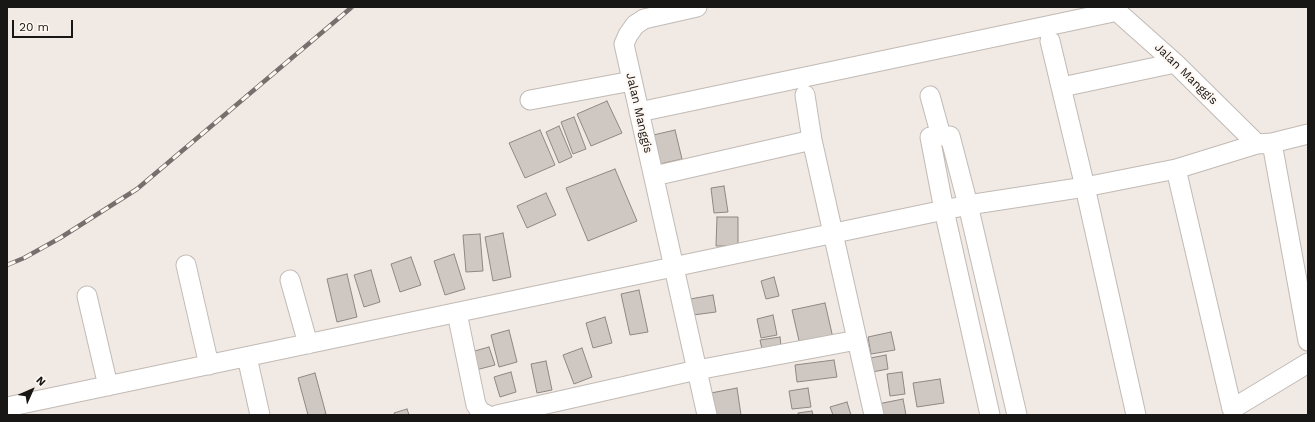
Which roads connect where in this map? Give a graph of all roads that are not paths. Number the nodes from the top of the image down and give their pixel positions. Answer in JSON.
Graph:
{"nodes":[{"id":1,"x":697,"y":7,"type":"edge"},
{"id":2,"x":1115,"y":9,"type":"edge"},
{"id":3,"x":1050,"y":41,"type":"dead end"},
{"id":4,"x":1175,"y":62,"type":"junction"},
{"id":5,"x":632,"y":81,"type":"junction"},
{"id":6,"x":1062,"y":87,"type":"junction"},
{"id":7,"x":805,"y":95,"type":"dead end"},
{"id":8,"x":930,"y":96,"type":"dead end"},
{"id":9,"x":530,"y":100,"type":"dead end"},
{"id":10,"x":639,"y":112,"type":"junction"},
{"id":11,"x":1308,"y":134,"type":"edge"},
{"id":12,"x":940,"y":136,"type":"junction"},
{"id":13,"x":812,"y":140,"type":"junction"},
{"id":14,"x":1264,"y":143,"type":"junction"},
{"id":15,"x":1176,"y":169,"type":"junction"},
{"id":16,"x":654,"y":176,"type":"junction"},
{"id":17,"x":1085,"y":187,"type":"junction"},
{"id":18,"x":968,"y":205,"type":"junction"},
{"id":19,"x":944,"y":210,"type":"junction"},
{"id":20,"x":833,"y":233,"type":"junction"},
{"id":21,"x":186,"y":265,"type":"dead end"},
{"id":22,"x":674,"y":267,"type":"junction"},
{"id":23,"x":290,"y":280,"type":"dead end"},
{"id":24,"x":87,"y":296,"type":"dead end"},
{"id":25,"x":457,"y":312,"type":"junction"},
{"id":26,"x":857,"y":340,"type":"junction"},
{"id":27,"x":1308,"y":341,"type":"edge"},
{"id":28,"x":308,"y":344,"type":"junction"},
{"id":29,"x":1002,"y":350,"type":"junction"},
{"id":30,"x":976,"y":356,"type":"junction"},
{"id":31,"x":247,"y":357,"type":"junction"},
{"id":32,"x":1308,"y":363,"type":"edge"},
{"id":33,"x":209,"y":365,"type":"junction"},
{"id":34,"x":697,"y":370,"type":"junction"},
{"id":35,"x":108,"y":386,"type":"junction"},
{"id":36,"x":7,"y":407,"type":"edge"},
{"id":37,"x":10,"y":415,"type":"edge"},
{"id":38,"x":260,"y":415,"type":"edge"},
{"id":39,"x":487,"y":415,"type":"edge"},
{"id":40,"x":497,"y":415,"type":"edge"},
{"id":41,"x":707,"y":415,"type":"edge"},
{"id":42,"x":874,"y":415,"type":"edge"},
{"id":43,"x":990,"y":415,"type":"edge"},
{"id":44,"x":1017,"y":415,"type":"edge"},
{"id":45,"x":1136,"y":415,"type":"edge"}],
"edges":[{"from":1,"to":5,"type":"street","name":"Jalan Manggis"},
{"from":2,"to":4,"type":"street","name":"Jalan Manggis"},
{"from":2,"to":10,"type":"street"},
{"from":3,"to":6,"type":"street"},
{"from":4,"to":6,"type":"street"},
{"from":4,"to":14,"type":"street","name":"Jalan Manggis"},
{"from":5,"to":9,"type":"street"},
{"from":5,"to":10,"type":"street","name":"Jalan Manggis"},
{"from":6,"to":17,"type":"street"},
{"from":7,"to":13,"type":"street"},
{"from":8,"to":12,"type":"street"},
{"from":10,"to":16,"type":"street","name":"Jalan Manggis"},
{"from":11,"to":14,"type":"street"},
{"from":12,"to":18,"type":"street"},
{"from":12,"to":19,"type":"street"},
{"from":13,"to":16,"type":"street"},
{"from":13,"to":20,"type":"street"},
{"from":14,"to":15,"type":"street"},
{"from":14,"to":27,"type":"street"},
{"from":15,"to":17,"type":"street"},
{"from":15,"to":32,"type":"street"},
{"from":16,"to":22,"type":"street","name":"Jalan Manggis"},
{"from":17,"to":18,"type":"street"},
{"from":17,"to":45,"type":"street"},
{"from":18,"to":19,"type":"street"},
{"from":18,"to":29,"type":"street"},
{"from":19,"to":20,"type":"street"},
{"from":19,"to":30,"type":"street"},
{"from":20,"to":22,"type":"street"},
{"from":20,"to":26,"type":"street"},
{"from":21,"to":33,"type":"street"},
{"from":22,"to":25,"type":"street"},
{"from":22,"to":34,"type":"street","name":"Jalan Manggis"},
{"from":23,"to":28,"type":"street"},
{"from":24,"to":35,"type":"street"},
{"from":25,"to":28,"type":"street"},
{"from":25,"to":39,"type":"street"},
{"from":26,"to":34,"type":"street"},
{"from":26,"to":42,"type":"street"},
{"from":28,"to":31,"type":"street"},
{"from":29,"to":30,"type":"street"},
{"from":29,"to":44,"type":"street"},
{"from":30,"to":43,"type":"street"},
{"from":31,"to":33,"type":"street"},
{"from":31,"to":38,"type":"street"},
{"from":33,"to":35,"type":"street"},
{"from":34,"to":40,"type":"street"},
{"from":34,"to":41,"type":"street","name":"Jalan Manggis"},
{"from":35,"to":36,"type":"street"},
{"from":36,"to":37,"type":"street"}]}
